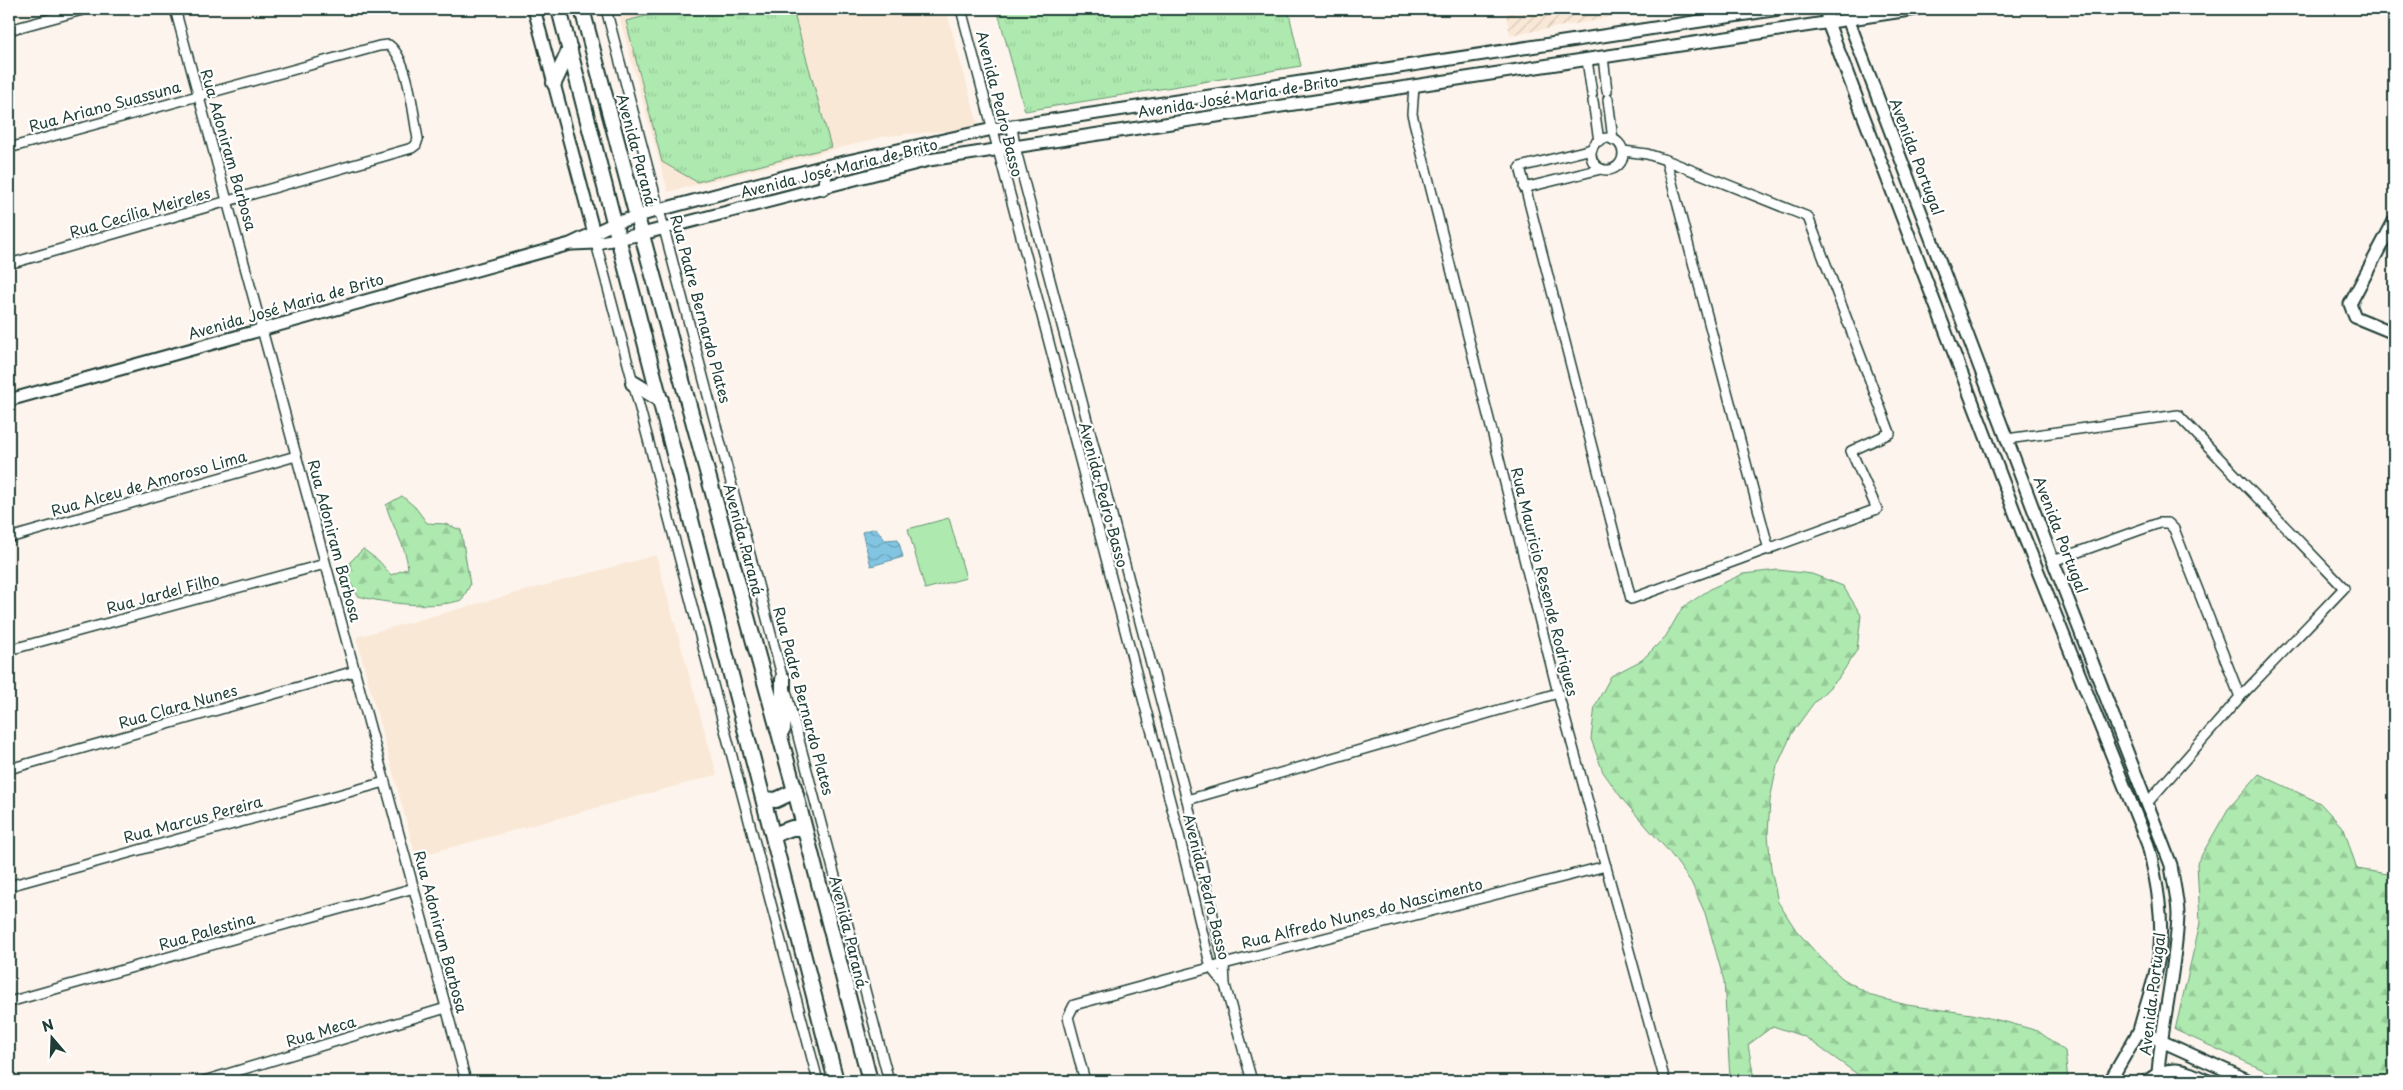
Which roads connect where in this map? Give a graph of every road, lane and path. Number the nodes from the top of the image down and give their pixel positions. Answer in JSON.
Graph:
{"nodes":[{"id":1,"x":86,"y":9,"type":"edge"},
{"id":2,"x":175,"y":9,"type":"edge"},
{"id":3,"x":534,"y":9,"type":"edge"},
{"id":4,"x":559,"y":9,"type":"edge"},
{"id":5,"x":582,"y":9,"type":"edge"},
{"id":6,"x":606,"y":9,"type":"edge"},
{"id":7,"x":961,"y":9,"type":"edge"},
{"id":8,"x":1778,"y":9,"type":"edge"},
{"id":9,"x":1826,"y":9,"type":"edge"},
{"id":10,"x":1916,"y":9,"type":"edge"},
{"id":11,"x":1847,"y":14,"type":"edge"},
{"id":12,"x":1828,"y":23,"type":"junction"},
{"id":13,"x":9,"y":30,"type":"edge"},
{"id":14,"x":570,"y":49,"type":"junction"},
{"id":15,"x":1603,"y":57,"type":"junction"},
{"id":16,"x":1587,"y":60,"type":"junction"},
{"id":17,"x":554,"y":83,"type":"junction"},
{"id":18,"x":1414,"y":86,"type":"junction"},
{"id":19,"x":199,"y":96,"type":"junction"},
{"id":20,"x":1608,"y":98,"type":"junction"},
{"id":21,"x":1593,"y":100,"type":"junction"},
{"id":22,"x":1012,"y":127,"type":"junction"},
{"id":23,"x":993,"y":129,"type":"junction"},
{"id":24,"x":418,"y":139,"type":"joint"},
{"id":25,"x":1613,"y":140,"type":"junction"},
{"id":26,"x":1598,"y":141,"type":"junction"},
{"id":27,"x":1015,"y":147,"type":"junction"},
{"id":28,"x":9,"y":148,"type":"edge"},
{"id":29,"x":1592,"y":149,"type":"junction"},
{"id":30,"x":996,"y":150,"type":"junction"},
{"id":31,"x":1622,"y":151,"type":"junction"},
{"id":32,"x":1666,"y":160,"type":"junction"},
{"id":33,"x":821,"y":166,"type":"junction"},
{"id":34,"x":1601,"y":169,"type":"junction"},
{"id":35,"x":1524,"y":188,"type":"junction"},
{"id":36,"x":822,"y":189,"type":"junction"},
{"id":37,"x":229,"y":202,"type":"junction"},
{"id":38,"x":660,"y":210,"type":"junction"},
{"id":39,"x":637,"y":217,"type":"junction"},
{"id":40,"x":2394,"y":221,"type":"edge"},
{"id":41,"x":615,"y":223,"type":"junction"},
{"id":42,"x":664,"y":228,"type":"junction"},
{"id":43,"x":593,"y":232,"type":"junction"},
{"id":44,"x":642,"y":234,"type":"junction"},
{"id":45,"x":620,"y":239,"type":"junction"},
{"id":46,"x":596,"y":243,"type":"junction"},
{"id":47,"x":571,"y":244,"type":"junction"},
{"id":48,"x":9,"y":264,"type":"edge"},
{"id":49,"x":262,"y":328,"type":"junction"},
{"id":50,"x":2394,"y":333,"type":"edge"},
{"id":51,"x":634,"y":383,"type":"junction"},
{"id":52,"x":9,"y":400,"type":"edge"},
{"id":53,"x":661,"y":400,"type":"junction"},
{"id":54,"x":2008,"y":439,"type":"junction"},
{"id":55,"x":296,"y":456,"type":"junction"},
{"id":56,"x":9,"y":538,"type":"edge"},
{"id":57,"x":1769,"y":550,"type":"junction"},
{"id":58,"x":2053,"y":561,"type":"junction"},
{"id":59,"x":326,"y":564,"type":"junction"},
{"id":60,"x":9,"y":650,"type":"edge"},
{"id":61,"x":355,"y":671,"type":"junction"},
{"id":62,"x":783,"y":679,"type":"junction"},
{"id":63,"x":1558,"y":693,"type":"junction"},
{"id":64,"x":2240,"y":698,"type":"junction"},
{"id":65,"x":784,"y":752,"type":"junction"},
{"id":66,"x":9,"y":769,"type":"edge"},
{"id":67,"x":385,"y":782,"type":"junction"},
{"id":68,"x":795,"y":791,"type":"junction"},
{"id":69,"x":764,"y":800,"type":"junction"},
{"id":70,"x":1187,"y":800,"type":"junction"},
{"id":71,"x":2148,"y":802,"type":"junction"},
{"id":72,"x":804,"y":828,"type":"junction"},
{"id":73,"x":773,"y":835,"type":"junction"},
{"id":74,"x":1606,"y":866,"type":"junction"},
{"id":75,"x":9,"y":886,"type":"edge"},
{"id":76,"x":414,"y":888,"type":"junction"},
{"id":77,"x":1224,"y":964,"type":"junction"},
{"id":78,"x":1211,"y":968,"type":"junction"},
{"id":79,"x":1225,"y":985,"type":"junction"},
{"id":80,"x":9,"y":1002,"type":"edge"},
{"id":81,"x":446,"y":1008,"type":"junction"},
{"id":82,"x":2139,"y":1031,"type":"junction"},
{"id":83,"x":2160,"y":1040,"type":"junction"},
{"id":84,"x":2158,"y":1073,"type":"junction"},
{"id":85,"x":204,"y":1081,"type":"edge"},
{"id":86,"x":466,"y":1081,"type":"edge"},
{"id":87,"x":818,"y":1081,"type":"edge"},
{"id":88,"x":836,"y":1081,"type":"edge"},
{"id":89,"x":870,"y":1081,"type":"edge"},
{"id":90,"x":889,"y":1081,"type":"edge"},
{"id":91,"x":1086,"y":1081,"type":"edge"},
{"id":92,"x":1252,"y":1081,"type":"edge"},
{"id":93,"x":1665,"y":1081,"type":"edge"},
{"id":94,"x":2110,"y":1081,"type":"edge"},
{"id":95,"x":2148,"y":1081,"type":"edge"},
{"id":96,"x":2208,"y":1081,"type":"edge"},
{"id":97,"x":2250,"y":1081,"type":"edge"}],
"edges":[{"from":1,"to":13,"type":"street"},
{"from":2,"to":19,"type":"street","name":"Rua Adoniram Barbosa"},
{"from":3,"to":17,"type":"main road"},
{"from":4,"to":14,"type":"main road"},
{"from":5,"to":39,"type":"main road","name":"Avenida Paraná"},
{"from":6,"to":38,"type":"street","name":"Rua Padre Bernardo Plates"},
{"from":7,"to":23,"type":"street","name":"Avenida Pedro Basso"},
{"from":8,"to":22,"type":"main road","name":"Avenida José Maria de Brito"},
{"from":9,"to":12,"type":"main road","name":"Avenida Portugal"},
{"from":10,"to":11,"type":"main road","name":"Avenida José Maria de Brito"},
{"from":11,"to":12,"type":"main road","name":"Avenida José Maria de Brito"},
{"from":11,"to":54,"type":"main road","name":"Avenida Portugal"},
{"from":12,"to":15,"type":"main road","name":"Avenida José Maria de Brito"},
{"from":12,"to":82,"type":"main road","name":"Avenida Portugal"},
{"from":14,"to":17,"type":"main road"},
{"from":14,"to":41,"type":"main road"},
{"from":15,"to":16,"type":"main road","name":"Avenida José Maria de Brito"},
{"from":15,"to":20,"type":"street"},
{"from":16,"to":18,"type":"main road","name":"Avenida José Maria de Brito"},
{"from":16,"to":21,"type":"street"},
{"from":17,"to":43,"type":"main road"},
{"from":18,"to":27,"type":"main road","name":"Avenida José Maria de Brito"},
{"from":18,"to":63,"type":"street","name":"Rua Mauricio Resende Rodrigues"},
{"from":19,"to":24,"type":"street","name":"Rua Ariano Suassuna"},
{"from":19,"to":28,"type":"street","name":"Rua Ariano Suassuna"},
{"from":19,"to":37,"type":"street","name":"Rua Adoniram Barbosa"},
{"from":20,"to":21,"type":"street"},
{"from":20,"to":25,"type":"street"},
{"from":21,"to":26,"type":"street"},
{"from":22,"to":23,"type":"main road","name":"Avenida José Maria de Brito"},
{"from":22,"to":27,"type":"street","name":"Avenida Pedro Basso"},
{"from":23,"to":30,"type":"street","name":"Avenida Pedro Basso"},
{"from":23,"to":33,"type":"main road","name":"Avenida José Maria de Brito"},
{"from":24,"to":37,"type":"street","name":"Rua Cecília Meireles"},
{"from":25,"to":26,"type":"street"},
{"from":25,"to":31,"type":"street"},
{"from":26,"to":29,"type":"street"},
{"from":27,"to":30,"type":"main road","name":"Avenida José Maria de Brito"},
{"from":27,"to":70,"type":"street","name":"Avenida Pedro Basso"},
{"from":29,"to":34,"type":"street"},
{"from":29,"to":35,"type":"street"},
{"from":30,"to":36,"type":"main road","name":"Avenida José Maria de Brito"},
{"from":30,"to":78,"type":"street","name":"Avenida Pedro Basso"},
{"from":31,"to":32,"type":"street"},
{"from":31,"to":34,"type":"street"},
{"from":32,"to":57,"type":"street"},
{"from":32,"to":57,"type":"street"},
{"from":33,"to":36,"type":"main road"},
{"from":33,"to":38,"type":"main road","name":"Avenida José Maria de Brito"},
{"from":34,"to":35,"type":"street"},
{"from":35,"to":57,"type":"street"},
{"from":36,"to":42,"type":"main road","name":"Avenida José Maria de Brito"},
{"from":37,"to":48,"type":"street","name":"Rua Cecília Meireles"},
{"from":37,"to":49,"type":"street","name":"Rua Adoniram Barbosa"},
{"from":38,"to":39,"type":"main road","name":"Avenida José Maria de Brito"},
{"from":38,"to":42,"type":"street","name":"Rua Padre Bernardo Plates"},
{"from":39,"to":41,"type":"main road","name":"Avenida José Maria de Brito"},
{"from":39,"to":44,"type":"main road","name":"Avenida Paraná"},
{"from":40,"to":50,"type":"main road"},
{"from":41,"to":43,"type":"main road","name":"Avenida José Maria de Brito"},
{"from":41,"to":45,"type":"main road"},
{"from":42,"to":44,"type":"main road","name":"Avenida José Maria de Brito"},
{"from":42,"to":62,"type":"street","name":"Rua Padre Bernardo Plates"},
{"from":43,"to":46,"type":"main road"},
{"from":43,"to":47,"type":"main road","name":"Avenida José Maria de Brito"},
{"from":44,"to":45,"type":"main road","name":"Avenida José Maria de Brito"},
{"from":44,"to":65,"type":"main road","name":"Avenida Paraná"},
{"from":45,"to":46,"type":"main road","name":"Avenida José Maria de Brito"},
{"from":45,"to":53,"type":"main road"},
{"from":46,"to":47,"type":"main road","name":"Avenida José Maria de Brito"},
{"from":46,"to":51,"type":"street"},
{"from":47,"to":49,"type":"main road","name":"Avenida José Maria de Brito"},
{"from":49,"to":52,"type":"main road","name":"Avenida José Maria de Brito"},
{"from":49,"to":55,"type":"street","name":"Rua Adoniram Barbosa"},
{"from":51,"to":53,"type":"main road"},
{"from":51,"to":87,"type":"street"},
{"from":53,"to":69,"type":"main road"},
{"from":54,"to":58,"type":"main road","name":"Avenida Portugal"},
{"from":54,"to":64,"type":"street"},
{"from":55,"to":56,"type":"street","name":"Rua Alceu de Amoroso Lima"},
{"from":55,"to":59,"type":"street","name":"Rua Adoniram Barbosa"},
{"from":58,"to":64,"type":"street"},
{"from":58,"to":71,"type":"main road","name":"Avenida Portugal"},
{"from":59,"to":60,"type":"street","name":"Rua Jardel Filho"},
{"from":59,"to":61,"type":"street","name":"Rua Adoniram Barbosa"},
{"from":61,"to":66,"type":"street","name":"Rua Clara Nunes"},
{"from":61,"to":67,"type":"street","name":"Rua Adoniram Barbosa"},
{"from":62,"to":65,"type":"main road"},
{"from":62,"to":90,"type":"street","name":"Rua Padre Bernardo Plates"},
{"from":63,"to":70,"type":"street"},
{"from":63,"to":74,"type":"street","name":"Rua Mauricio Resende Rodrigues"},
{"from":64,"to":71,"type":"street"},
{"from":65,"to":68,"type":"main road","name":"Avenida Paraná"},
{"from":67,"to":75,"type":"street","name":"Rua Marcus Pereira"},
{"from":67,"to":76,"type":"street","name":"Rua Adoniram Barbosa"},
{"from":68,"to":69,"type":"main road"},
{"from":68,"to":72,"type":"main road","name":"Avenida Paraná"},
{"from":69,"to":73,"type":"main road"},
{"from":70,"to":77,"type":"street","name":"Avenida Pedro Basso"},
{"from":71,"to":83,"type":"main road","name":"Avenida Portugal"},
{"from":72,"to":73,"type":"main road"},
{"from":72,"to":89,"type":"main road","name":"Avenida Paraná"},
{"from":73,"to":88,"type":"main road"},
{"from":74,"to":77,"type":"street","name":"Rua Alfredo Nunes do Nascimento"},
{"from":74,"to":93,"type":"street","name":"Rua Mauricio Resende Rodrigues"},
{"from":76,"to":80,"type":"street","name":"Rua Palestina"},
{"from":76,"to":81,"type":"street","name":"Rua Adoniram Barbosa"},
{"from":77,"to":78,"type":"street","name":"Rua Alfredo Nunes do Nascimento"},
{"from":77,"to":79,"type":"street","name":"Avenida Pedro Basso"},
{"from":78,"to":79,"type":"street","name":"Avenida Pedro Basso"},
{"from":78,"to":91,"type":"street","name":"Rua Alfredo Nunes do Nascimento"},
{"from":79,"to":92,"type":"street","name":"Avenida Pedro Basso"},
{"from":81,"to":85,"type":"street","name":"Rua Meca"},
{"from":81,"to":86,"type":"street","name":"Rua Adoniram Barbosa"},
{"from":82,"to":83,"type":"main road"},
{"from":82,"to":94,"type":"main road","name":"Avenida Portugal"},
{"from":83,"to":84,"type":"main road","name":"Avenida Portugal"},
{"from":83,"to":97,"type":"main road"},
{"from":84,"to":95,"type":"main road"},
{"from":84,"to":96,"type":"main road"}]}
